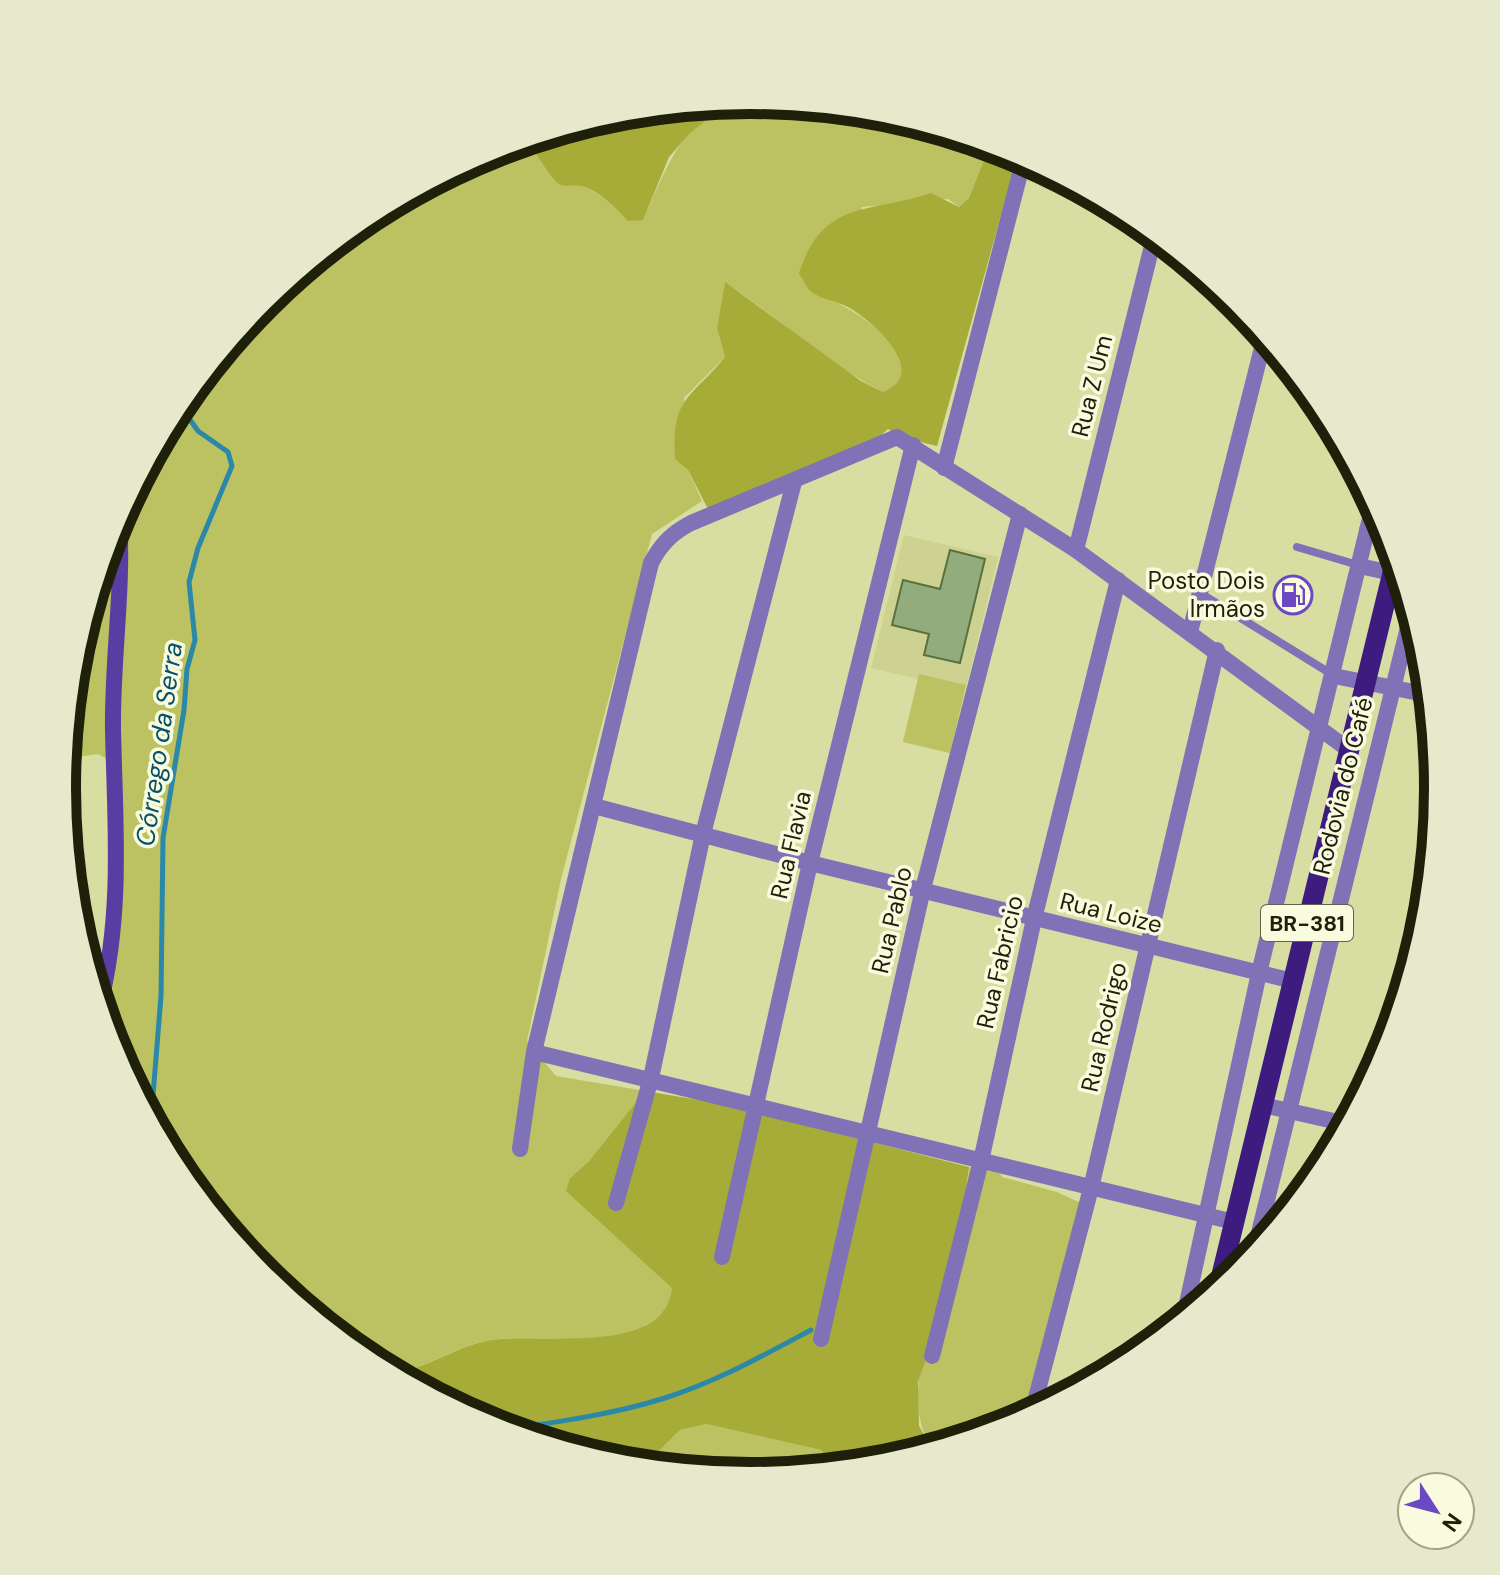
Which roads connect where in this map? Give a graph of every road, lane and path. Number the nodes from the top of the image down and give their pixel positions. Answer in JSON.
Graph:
{"nodes":[{"id":1,"x":1021,"y":171,"type":"edge"},
{"id":2,"x":1152,"y":247,"type":"edge"},
{"id":3,"x":1262,"y":349,"type":"edge"},
{"id":4,"x":913,"y":445,"type":"junction"},
{"id":5,"x":944,"y":468,"type":"junction"},
{"id":6,"x":794,"y":482,"type":"junction"},
{"id":7,"x":1020,"y":514,"type":"junction"},
{"id":8,"x":1369,"y":522,"type":"edge"},
{"id":9,"x":1367,"y":530,"type":"junction"},
{"id":10,"x":1374,"y":532,"type":"edge"},
{"id":11,"x":1297,"y":547,"type":"dead end"},
{"id":12,"x":1076,"y":550,"type":"junction"},
{"id":13,"x":118,"y":555,"type":"edge"},
{"id":14,"x":1359,"y":566,"type":"junction"},
{"id":15,"x":1386,"y":566,"type":"edge"},
{"id":16,"x":1391,"y":579,"type":"edge"},
{"id":17,"x":1118,"y":580,"type":"junction"},
{"id":18,"x":1200,"y":593,"type":"junction"},
{"id":19,"x":1190,"y":632,"type":"junction"},
{"id":20,"x":1406,"y":635,"type":"edge"},
{"id":21,"x":1217,"y":650,"type":"junction"},
{"id":22,"x":1334,"y":676,"type":"junction"},
{"id":23,"x":1365,"y":681,"type":"junction"},
{"id":24,"x":1393,"y":687,"type":"junction"},
{"id":25,"x":1417,"y":692,"type":"edge"},
{"id":26,"x":1321,"y":728,"type":"junction"},
{"id":27,"x":1349,"y":750,"type":"junction"},
{"id":28,"x":594,"y":806,"type":"junction"},
{"id":29,"x":703,"y":834,"type":"junction"},
{"id":30,"x":810,"y":863,"type":"junction"},
{"id":31,"x":923,"y":889,"type":"junction"},
{"id":32,"x":1034,"y":919,"type":"junction"},
{"id":33,"x":1147,"y":947,"type":"junction"},
{"id":34,"x":1259,"y":973,"type":"junction"},
{"id":35,"x":1293,"y":981,"type":"junction"},
{"id":36,"x":105,"y":982,"type":"edge"},
{"id":37,"x":534,"y":1052,"type":"junction"},
{"id":38,"x":651,"y":1078,"type":"junction"},
{"id":39,"x":757,"y":1105,"type":"junction"},
{"id":40,"x":1263,"y":1105,"type":"junction"},
{"id":41,"x":1287,"y":1109,"type":"junction"},
{"id":42,"x":1336,"y":1121,"type":"edge"},
{"id":43,"x":866,"y":1132,"type":"junction"},
{"id":44,"x":520,"y":1149,"type":"dead end"},
{"id":45,"x":981,"y":1161,"type":"junction"},
{"id":46,"x":1091,"y":1188,"type":"junction"},
{"id":47,"x":616,"y":1203,"type":"dead end"},
{"id":48,"x":1207,"y":1217,"type":"junction"},
{"id":49,"x":1234,"y":1222,"type":"junction"},
{"id":50,"x":1260,"y":1229,"type":"edge"},
{"id":51,"x":722,"y":1257,"type":"dead end"},
{"id":52,"x":1223,"y":1268,"type":"edge"},
{"id":53,"x":1188,"y":1299,"type":"edge"},
{"id":54,"x":821,"y":1339,"type":"dead end"},
{"id":55,"x":932,"y":1356,"type":"dead end"},
{"id":56,"x":1036,"y":1397,"type":"edge"}],
"edges":[{"from":1,"to":5,"type":"street"},
{"from":2,"to":12,"type":"street","name":"Rua Z Um"},
{"from":3,"to":18,"type":"street"},
{"from":4,"to":5,"type":"street"},
{"from":4,"to":6,"type":"street"},
{"from":4,"to":30,"type":"street","name":"Rua Flavia"},
{"from":5,"to":7,"type":"street"},
{"from":6,"to":28,"type":"street"},
{"from":6,"to":29,"type":"street"},
{"from":7,"to":12,"type":"street"},
{"from":7,"to":31,"type":"street","name":"Rua Pablo"},
{"from":8,"to":9,"type":"street"},
{"from":9,"to":10,"type":"street"},
{"from":9,"to":14,"type":"street"},
{"from":11,"to":14,"type":"lane"},
{"from":12,"to":17,"type":"street"},
{"from":13,"to":36,"type":"street"},
{"from":14,"to":15,"type":"street"},
{"from":14,"to":22,"type":"street"},
{"from":16,"to":23,"type":"main road","number":"BR-381"},
{"from":17,"to":19,"type":"street"},
{"from":17,"to":32,"type":"street","name":"Rua Fabricio"},
{"from":18,"to":19,"type":"street"},
{"from":18,"to":22,"type":"lane"},
{"from":19,"to":21,"type":"street"},
{"from":20,"to":24,"type":"street","name":"Rodovia do Café"},
{"from":21,"to":26,"type":"street"},
{"from":21,"to":33,"type":"street","name":"Rua Rodrigo"},
{"from":22,"to":23,"type":"street"},
{"from":22,"to":26,"type":"street"},
{"from":23,"to":24,"type":"street"},
{"from":23,"to":27,"type":"main road","number":"BR-381"},
{"from":24,"to":25,"type":"street"},
{"from":24,"to":41,"type":"street","name":"Rodovia do Café"},
{"from":26,"to":27,"type":"street"},
{"from":26,"to":34,"type":"street"},
{"from":27,"to":35,"type":"main road","number":"BR-381"},
{"from":28,"to":29,"type":"street","name":"Rua Loize"},
{"from":28,"to":37,"type":"street"},
{"from":29,"to":30,"type":"street","name":"Rua Loize"},
{"from":29,"to":38,"type":"street"},
{"from":30,"to":31,"type":"street","name":"Rua Loize"},
{"from":30,"to":39,"type":"street","name":"Rua Flavia"},
{"from":31,"to":32,"type":"street","name":"Rua Loize"},
{"from":31,"to":43,"type":"street","name":"Rua Pablo"},
{"from":32,"to":33,"type":"street","name":"Rua Loize"},
{"from":32,"to":45,"type":"street","name":"Rua Fabricio"},
{"from":33,"to":34,"type":"street","name":"Rua Loize"},
{"from":33,"to":46,"type":"street","name":"Rua Rodrigo"},
{"from":34,"to":35,"type":"street","name":"Rua Loize"},
{"from":34,"to":48,"type":"street"},
{"from":35,"to":40,"type":"main road","number":"BR-381"},
{"from":37,"to":38,"type":"street"},
{"from":37,"to":44,"type":"street"},
{"from":38,"to":39,"type":"street"},
{"from":38,"to":47,"type":"street"},
{"from":39,"to":43,"type":"street"},
{"from":39,"to":51,"type":"street","name":"Rua Flavia"},
{"from":40,"to":41,"type":"street"},
{"from":40,"to":49,"type":"main road","number":"BR-381"},
{"from":41,"to":42,"type":"street"},
{"from":41,"to":50,"type":"street","name":"Rodovia do Café"},
{"from":43,"to":45,"type":"street"},
{"from":43,"to":54,"type":"street","name":"Rua Pablo"},
{"from":45,"to":46,"type":"street"},
{"from":45,"to":55,"type":"street","name":"Rua Fabricio"},
{"from":46,"to":48,"type":"street"},
{"from":46,"to":56,"type":"street","name":"Rua Rodrigo"},
{"from":48,"to":49,"type":"street"},
{"from":48,"to":53,"type":"street"},
{"from":49,"to":52,"type":"main road","number":"BR-381"}]}
